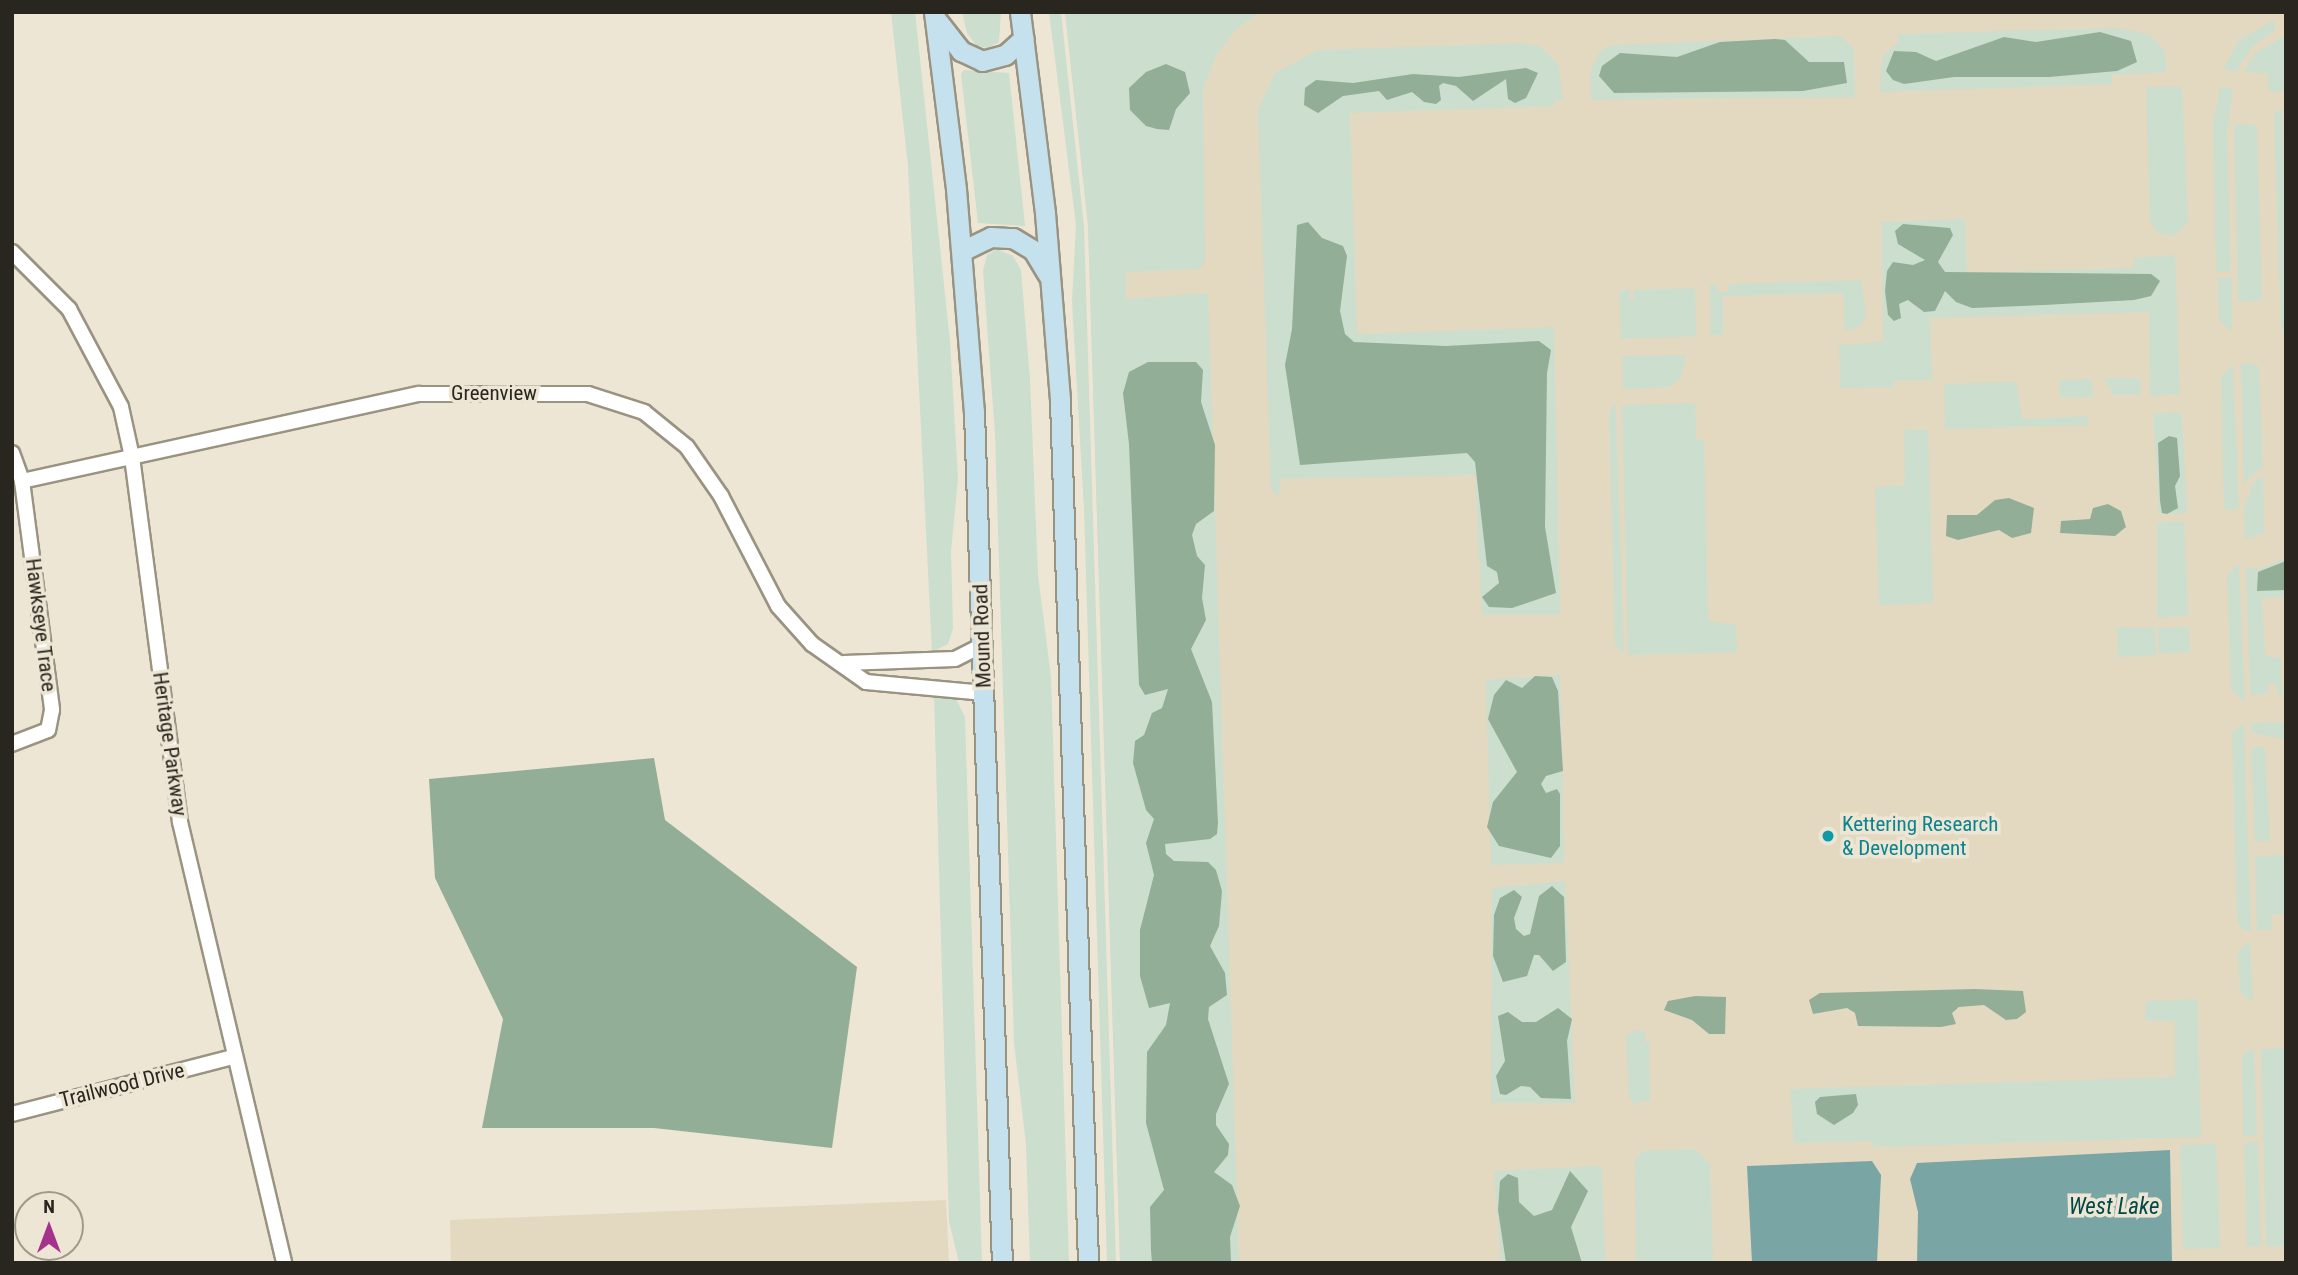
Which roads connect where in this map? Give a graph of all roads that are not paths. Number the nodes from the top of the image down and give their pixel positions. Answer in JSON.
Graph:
{"nodes":[{"id":1,"x":1020,"y":12,"type":"edge"},
{"id":2,"x":934,"y":13,"type":"edge"},
{"id":3,"x":1024,"y":38,"type":"junction"},
{"id":4,"x":12,"y":251,"type":"edge"},
{"id":5,"x":962,"y":251,"type":"junction"},
{"id":6,"x":1051,"y":283,"type":"junction"},
{"id":7,"x":12,"y":453,"type":"edge"},
{"id":8,"x":132,"y":457,"type":"junction"},
{"id":9,"x":22,"y":481,"type":"junction"},
{"id":10,"x":983,"y":645,"type":"junction"},
{"id":11,"x":844,"y":663,"type":"junction"},
{"id":12,"x":984,"y":693,"type":"junction"},
{"id":13,"x":12,"y":744,"type":"edge"},
{"id":14,"x":232,"y":1057,"type":"junction"},
{"id":15,"x":12,"y":1114,"type":"edge"},
{"id":16,"x":284,"y":1263,"type":"edge"},
{"id":17,"x":1002,"y":1263,"type":"edge"},
{"id":18,"x":1088,"y":1263,"type":"edge"}],
"edges":[{"from":1,"to":3,"type":"main road"},
{"from":2,"to":3,"type":"main road"},
{"from":2,"to":5,"type":"main road","name":"Mound Road"},
{"from":3,"to":6,"type":"main road"},
{"from":4,"to":8,"type":"street","name":"Heritage Parkway"},
{"from":5,"to":6,"type":"main road"},
{"from":5,"to":10,"type":"main road","name":"Mound Road"},
{"from":6,"to":18,"type":"main road"},
{"from":7,"to":9,"type":"street"},
{"from":8,"to":9,"type":"street","name":"Greenview"},
{"from":8,"to":11,"type":"street","name":"Greenview"},
{"from":8,"to":14,"type":"street","name":"Heritage Parkway"},
{"from":9,"to":13,"type":"street","name":"Hawkseye Trace"},
{"from":10,"to":11,"type":"street"},
{"from":10,"to":12,"type":"main road","name":"Mound Road"},
{"from":11,"to":12,"type":"street","name":"Greenview"},
{"from":12,"to":17,"type":"main road","name":"Mound Road"},
{"from":14,"to":15,"type":"street","name":"Trailwood Drive"},
{"from":14,"to":16,"type":"street","name":"Heritage Parkway"}]}
